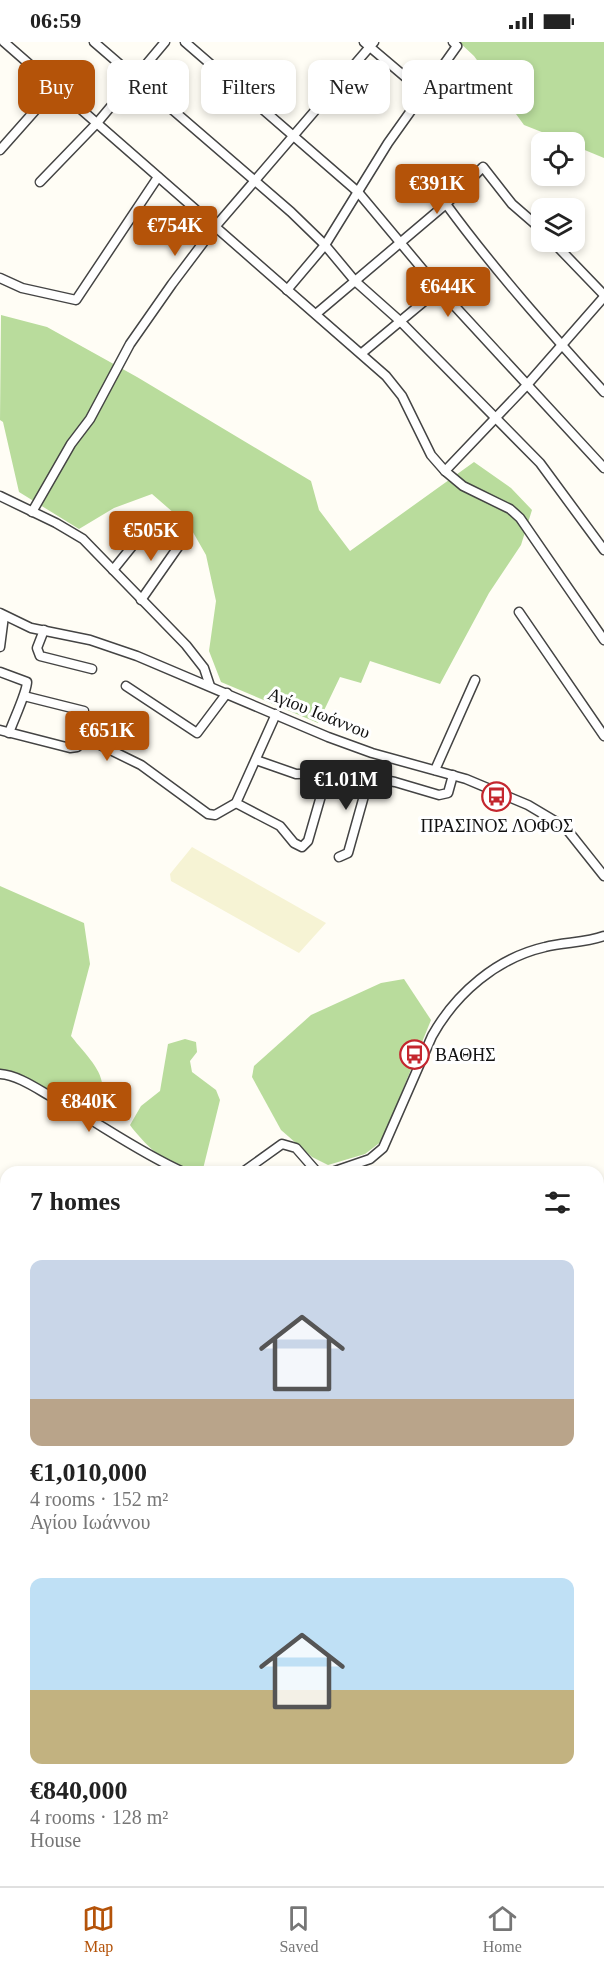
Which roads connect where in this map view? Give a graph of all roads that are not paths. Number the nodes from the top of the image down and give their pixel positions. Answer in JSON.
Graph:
{"nodes":[{"id":1,"x":4,"y":42,"type":"edge"},
{"id":2,"x":94,"y":42,"type":"edge"},
{"id":3,"x":165,"y":42,"type":"edge"},
{"id":4,"x":185,"y":42,"type":"edge"},
{"id":5,"x":453,"y":42,"type":"edge"},
{"id":6,"x":370,"y":44,"type":"edge"},
{"id":7,"x":24,"y":60,"type":"edge"},
{"id":8,"x":114,"y":60,"type":"edge"},
{"id":9,"x":150,"y":60,"type":"edge"},
{"id":10,"x":447,"y":60,"type":"edge"},
{"id":11,"x":402,"y":73,"type":"edge"},
{"id":12,"x":107,"y":111,"type":"edge"},
{"id":13,"x":32,"y":114,"type":"edge"},
{"id":14,"x":86,"y":114,"type":"edge"},
{"id":15,"x":177,"y":114,"type":"edge"},
{"id":16,"x":409,"y":114,"type":"edge"},
{"id":17,"x":97,"y":123,"type":"junction"},
{"id":18,"x":293,"y":137,"type":"junction"},
{"id":19,"x":0,"y":150,"type":"edge"},
{"id":20,"x":158,"y":177,"type":"junction"},
{"id":21,"x":254,"y":181,"type":"junction"},
{"id":22,"x":40,"y":182,"type":"dead end"},
{"id":23,"x":358,"y":192,"type":"junction"},
{"id":24,"x":446,"y":204,"type":"junction"},
{"id":25,"x":531,"y":220,"type":"edge"},
{"id":26,"x":215,"y":226,"type":"junction"},
{"id":27,"x":399,"y":244,"type":"junction"},
{"id":28,"x":325,"y":245,"type":"junction"},
{"id":29,"x":562,"y":252,"type":"edge"},
{"id":30,"x":0,"y":278,"type":"edge"},
{"id":31,"x":355,"y":281,"type":"junction"},
{"id":32,"x":439,"y":289,"type":"junction"},
{"id":33,"x":287,"y":290,"type":"junction"},
{"id":34,"x":604,"y":296,"type":"edge"},
{"id":35,"x":316,"y":314,"type":"junction"},
{"id":36,"x":400,"y":321,"type":"junction"},
{"id":37,"x":561,"y":347,"type":"junction"},
{"id":38,"x":362,"y":353,"type":"junction"},
{"id":39,"x":526,"y":386,"type":"junction"},
{"id":40,"x":604,"y":392,"type":"edge"},
{"id":41,"x":496,"y":418,"type":"junction"},
{"id":42,"x":604,"y":468,"type":"edge"},
{"id":43,"x":445,"y":471,"type":"junction"},
{"id":44,"x":0,"y":496,"type":"edge"},
{"id":45,"x":32,"y":512,"type":"junction"},
{"id":46,"x":142,"y":534,"type":"dead end"},
{"id":47,"x":183,"y":540,"type":"dead end"},
{"id":48,"x":604,"y":550,"type":"edge"},
{"id":49,"x":113,"y":570,"type":"junction"},
{"id":50,"x":141,"y":600,"type":"junction"},
{"id":51,"x":519,"y":612,"type":"dead end"},
{"id":52,"x":2,"y":615,"type":"edge"},
{"id":53,"x":2,"y":627,"type":"edge"},
{"id":54,"x":44,"y":630,"type":"junction"},
{"id":55,"x":604,"y":640,"type":"edge"},
{"id":56,"x":0,"y":647,"type":"edge"},
{"id":57,"x":92,"y":669,"type":"dead end"},
{"id":58,"x":0,"y":672,"type":"edge"},
{"id":59,"x":475,"y":680,"type":"dead end"},
{"id":60,"x":210,"y":686,"type":"junction"},
{"id":61,"x":126,"y":687,"type":"dead end"},
{"id":62,"x":227,"y":693,"type":"junction"},
{"id":63,"x":24,"y":696,"type":"junction"},
{"id":64,"x":84,"y":711,"type":"dead end"},
{"id":65,"x":276,"y":714,"type":"junction"},
{"id":66,"x":4,"y":732,"type":"edge"},
{"id":67,"x":604,"y":736,"type":"edge"},
{"id":68,"x":256,"y":760,"type":"junction"},
{"id":69,"x":435,"y":770,"type":"junction"},
{"id":70,"x":327,"y":775,"type":"junction"},
{"id":71,"x":453,"y":775,"type":"junction"},
{"id":72,"x":369,"y":778,"type":"junction"},
{"id":73,"x":236,"y":803,"type":"junction"},
{"id":74,"x":339,"y":857,"type":"dead end"},
{"id":75,"x":604,"y":876,"type":"edge"},
{"id":76,"x":604,"y":936,"type":"edge"},
{"id":77,"x":0,"y":1074,"type":"edge"},
{"id":78,"x":170,"y":1166,"type":"edge"},
{"id":79,"x":251,"y":1166,"type":"edge"},
{"id":80,"x":312,"y":1166,"type":"edge"},
{"id":81,"x":348,"y":1166,"type":"edge"}],
"edges":[{"from":1,"to":7,"type":"street"},
{"from":2,"to":8,"type":"street"},
{"from":3,"to":9,"type":"street"},
{"from":4,"to":18,"type":"street"},
{"from":5,"to":10,"type":"street"},
{"from":6,"to":11,"type":"street"},
{"from":6,"to":18,"type":"street"},
{"from":12,"to":17,"type":"street"},
{"from":13,"to":19,"type":"street"},
{"from":14,"to":17,"type":"street"},
{"from":15,"to":21,"type":"street"},
{"from":16,"to":23,"type":"street"},
{"from":17,"to":20,"type":"street"},
{"from":17,"to":22,"type":"street"},
{"from":18,"to":21,"type":"street"},
{"from":18,"to":23,"type":"street"},
{"from":20,"to":26,"type":"street"},
{"from":20,"to":30,"type":"street"},
{"from":21,"to":26,"type":"street"},
{"from":21,"to":28,"type":"street"},
{"from":23,"to":27,"type":"street"},
{"from":23,"to":28,"type":"street"},
{"from":24,"to":25,"type":"street"},
{"from":24,"to":27,"type":"street"},
{"from":24,"to":37,"type":"street"},
{"from":26,"to":33,"type":"street"},
{"from":26,"to":45,"type":"street"},
{"from":27,"to":31,"type":"street"},
{"from":27,"to":32,"type":"street"},
{"from":28,"to":31,"type":"street"},
{"from":28,"to":33,"type":"street"},
{"from":29,"to":34,"type":"street"},
{"from":31,"to":35,"type":"street"},
{"from":31,"to":36,"type":"street"},
{"from":32,"to":36,"type":"street"},
{"from":32,"to":39,"type":"street"},
{"from":33,"to":35,"type":"street"},
{"from":34,"to":37,"type":"street"},
{"from":35,"to":38,"type":"street"},
{"from":36,"to":38,"type":"street"},
{"from":36,"to":41,"type":"street"},
{"from":37,"to":39,"type":"street"},
{"from":37,"to":40,"type":"street"},
{"from":38,"to":43,"type":"street"},
{"from":39,"to":41,"type":"street"},
{"from":39,"to":42,"type":"street"},
{"from":41,"to":43,"type":"street"},
{"from":41,"to":48,"type":"street"},
{"from":43,"to":55,"type":"street"},
{"from":44,"to":45,"type":"street"},
{"from":45,"to":49,"type":"street"},
{"from":46,"to":49,"type":"street"},
{"from":47,"to":50,"type":"street"},
{"from":49,"to":50,"type":"street"},
{"from":50,"to":60,"type":"street"},
{"from":51,"to":67,"type":"street"},
{"from":52,"to":53,"type":"street"},
{"from":52,"to":54,"type":"street","name":"Αγίου Ιωάννου"},
{"from":53,"to":56,"type":"street"},
{"from":54,"to":57,"type":"street"},
{"from":54,"to":60,"type":"street","name":"Αγίου Ιωάννου"},
{"from":58,"to":63,"type":"street"},
{"from":59,"to":69,"type":"street"},
{"from":60,"to":62,"type":"street","name":"Αγίου Ιωάννου"},
{"from":61,"to":62,"type":"street"},
{"from":62,"to":65,"type":"street","name":"Αγίου Ιωάννου"},
{"from":63,"to":64,"type":"street"},
{"from":63,"to":66,"type":"street"},
{"from":65,"to":68,"type":"street"},
{"from":65,"to":69,"type":"street","name":"Αγίου Ιωάννου"},
{"from":66,"to":73,"type":"street"},
{"from":68,"to":70,"type":"street"},
{"from":68,"to":73,"type":"street"},
{"from":69,"to":71,"type":"street","name":"Αγίου Ιωάννου"},
{"from":70,"to":72,"type":"street"},
{"from":70,"to":73,"type":"street"},
{"from":71,"to":72,"type":"street"},
{"from":71,"to":75,"type":"street","name":"Αγίου Ιωάννου"},
{"from":72,"to":74,"type":"street"},
{"from":76,"to":81,"type":"street"},
{"from":77,"to":78,"type":"street"},
{"from":79,"to":80,"type":"street"}]}
